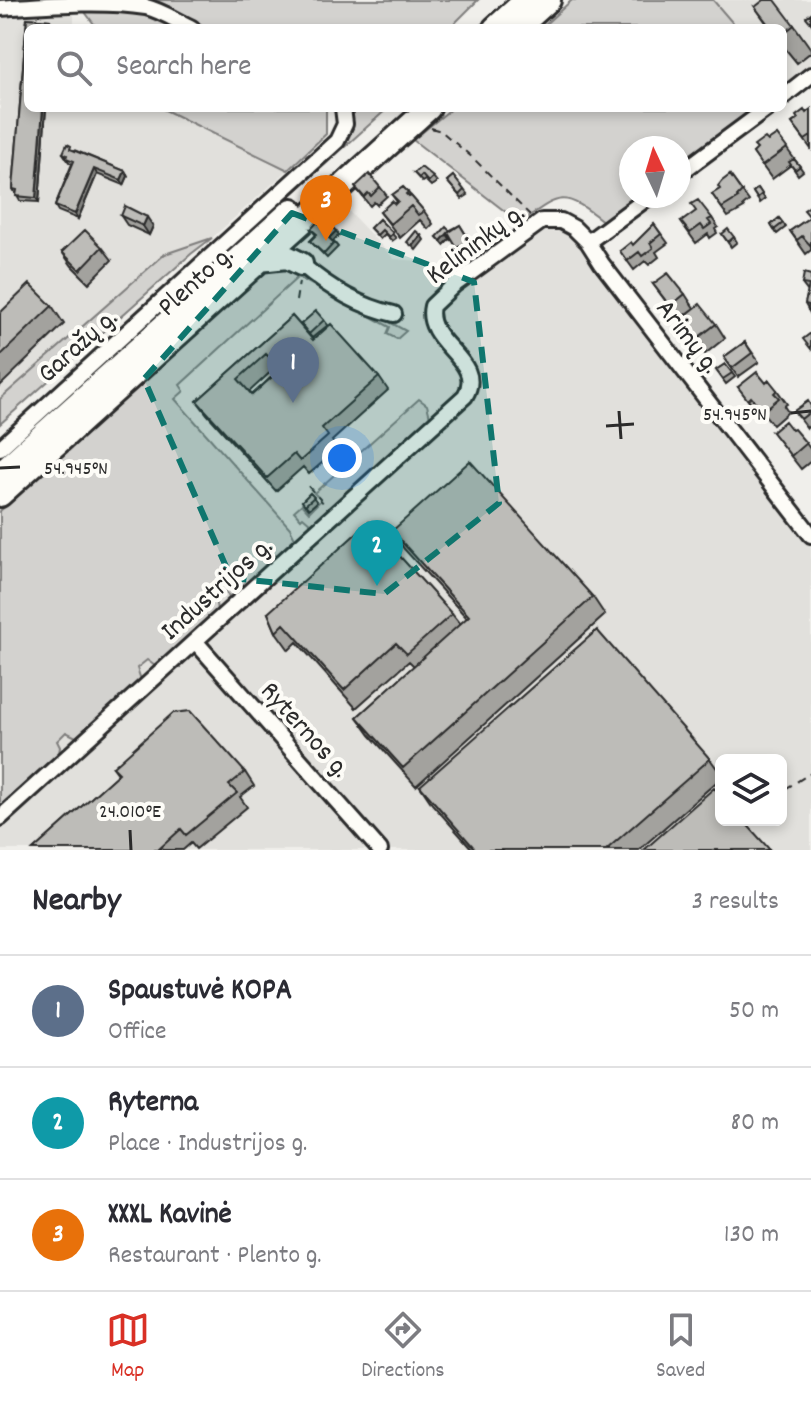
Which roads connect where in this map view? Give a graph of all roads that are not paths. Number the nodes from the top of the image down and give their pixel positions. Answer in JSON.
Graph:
{"nodes":[{"id":1,"x":526,"y":0,"type":"edge"},
{"id":2,"x":549,"y":0,"type":"edge"},
{"id":3,"x":0,"y":8,"type":"edge"},
{"id":4,"x":183,"y":24,"type":"edge"},
{"id":5,"x":499,"y":24,"type":"edge"},
{"id":6,"x":522,"y":24,"type":"edge"},
{"id":7,"x":811,"y":75,"type":"edge"},
{"id":8,"x":787,"y":94,"type":"edge"},
{"id":9,"x":344,"y":112,"type":"edge"},
{"id":10,"x":763,"y":112,"type":"edge"},
{"id":11,"x":416,"y":113,"type":"edge"},
{"id":12,"x":691,"y":165,"type":"edge"},
{"id":13,"x":634,"y":208,"type":"edge"},
{"id":14,"x":299,"y":224,"type":"junction"},
{"id":15,"x":588,"y":242,"type":"junction"},
{"id":16,"x":259,"y":260,"type":"junction"},
{"id":17,"x":302,"y":264,"type":"junction"},
{"id":18,"x":394,"y":314,"type":"dead end"},
{"id":19,"x":465,"y":396,"type":"joint"},
{"id":20,"x":0,"y":448,"type":"edge"},
{"id":21,"x":0,"y":473,"type":"edge"},
{"id":22,"x":0,"y":495,"type":"edge"},
{"id":23,"x":811,"y":535,"type":"edge"},
{"id":24,"x":195,"y":641,"type":"junction"},
{"id":25,"x":0,"y":818,"type":"edge"},
{"id":26,"x":380,"y":850,"type":"edge"}],
"edges":[{"from":1,"to":5,"type":"highway"},
{"from":2,"to":6,"type":"highway"},
{"from":3,"to":4,"type":"street"},
{"from":7,"to":8,"type":"street"},
{"from":9,"to":20,"type":"street","name":"Garažų g."},
{"from":10,"to":12,"type":"street"},
{"from":11,"to":14,"type":"highway","name":"Plento g."},
{"from":11,"to":21,"type":"highway","name":"Plento g."},
{"from":13,"to":15,"type":"street"},
{"from":14,"to":16,"type":"highway","name":"Plento g."},
{"from":14,"to":17,"type":"highway"},
{"from":15,"to":19,"type":"street","name":"Kelininkų g."},
{"from":15,"to":23,"type":"street","name":"Arimų g."},
{"from":16,"to":17,"type":"highway"},
{"from":16,"to":22,"type":"highway","name":"Plento g."},
{"from":17,"to":18,"type":"street"},
{"from":19,"to":24,"type":"street","name":"Industrijos g."},
{"from":24,"to":25,"type":"street","name":"Industrijos g."},
{"from":24,"to":26,"type":"street","name":"Ryternos g."}]}
